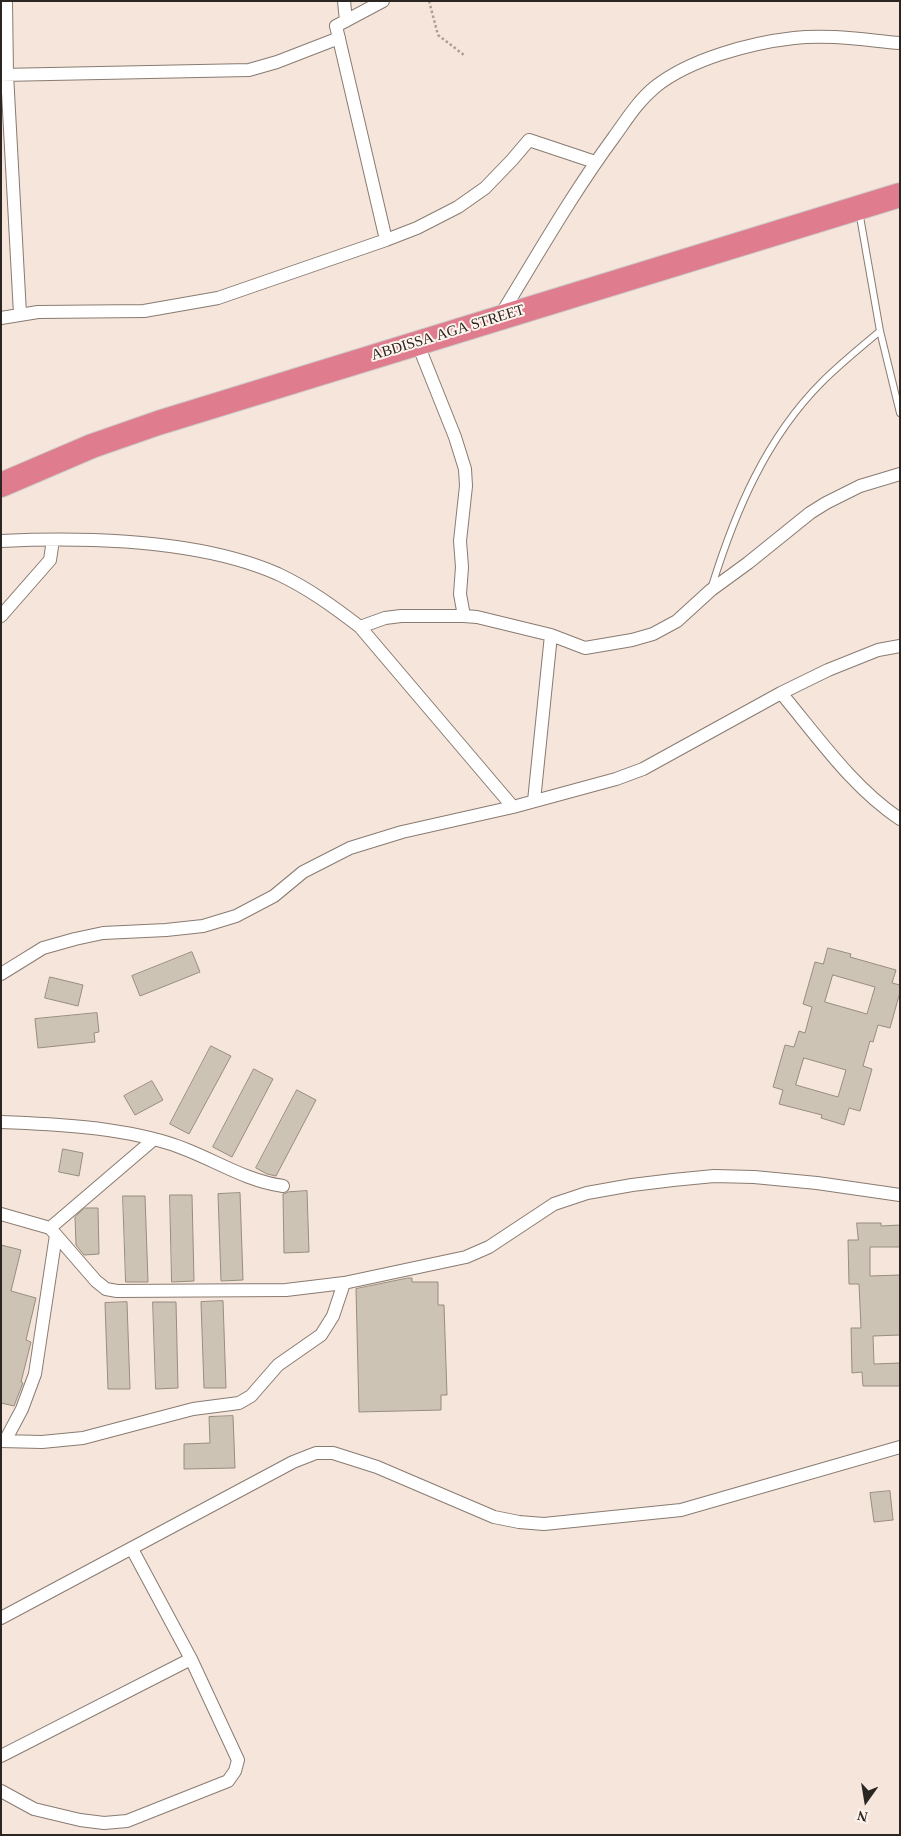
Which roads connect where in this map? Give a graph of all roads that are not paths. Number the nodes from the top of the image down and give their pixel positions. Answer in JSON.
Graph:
{"nodes":[{"id":1,"x":6,"y":1,"type":"edge"},
{"id":2,"x":344,"y":1,"type":"edge"},
{"id":3,"x":383,"y":1,"type":"edge"},
{"id":4,"x":346,"y":21,"type":"junction"},
{"id":5,"x":339,"y":38,"type":"junction"},
{"id":6,"x":900,"y":43,"type":"edge"},
{"id":7,"x":4,"y":75,"type":"edge"},
{"id":8,"x":595,"y":162,"type":"junction"},
{"id":9,"x":7,"y":195,"type":"edge"},
{"id":10,"x":900,"y":195,"type":"edge"},
{"id":11,"x":858,"y":207,"type":"junction"},
{"id":12,"x":386,"y":240,"type":"junction"},
{"id":13,"x":20,"y":314,"type":"junction"},
{"id":14,"x":499,"y":317,"type":"junction"},
{"id":15,"x":1,"y":318,"type":"edge"},
{"id":16,"x":880,"y":332,"type":"junction"},
{"id":17,"x":417,"y":342,"type":"junction"},
{"id":18,"x":900,"y":413,"type":"edge"},
{"id":19,"x":900,"y":474,"type":"edge"},
{"id":20,"x":1,"y":486,"type":"edge"},
{"id":21,"x":53,"y":540,"type":"junction"},
{"id":22,"x":1,"y":541,"type":"edge"},
{"id":23,"x":711,"y":590,"type":"junction"},
{"id":24,"x":1,"y":616,"type":"edge"},
{"id":25,"x":464,"y":616,"type":"junction"},
{"id":26,"x":360,"y":627,"type":"junction"},
{"id":27,"x":551,"y":635,"type":"junction"},
{"id":28,"x":900,"y":646,"type":"edge"},
{"id":29,"x":781,"y":694,"type":"junction"},
{"id":30,"x":534,"y":801,"type":"junction"},
{"id":31,"x":513,"y":807,"type":"junction"},
{"id":32,"x":900,"y":819,"type":"edge"},
{"id":33,"x":1,"y":974,"type":"edge"},
{"id":34,"x":1,"y":1122,"type":"edge"},
{"id":35,"x":153,"y":1140,"type":"junction"},
{"id":36,"x":283,"y":1186,"type":"dead end"},
{"id":37,"x":900,"y":1195,"type":"edge"},
{"id":38,"x":1,"y":1214,"type":"edge"},
{"id":39,"x":53,"y":1231,"type":"junction"},
{"id":40,"x":344,"y":1283,"type":"junction"},
{"id":41,"x":3,"y":1441,"type":"edge"},
{"id":42,"x":900,"y":1447,"type":"edge"},
{"id":43,"x":132,"y":1549,"type":"junction"},
{"id":44,"x":1,"y":1618,"type":"edge"},
{"id":45,"x":191,"y":1659,"type":"junction"},
{"id":46,"x":1,"y":1756,"type":"edge"},
{"id":47,"x":1,"y":1791,"type":"edge"}],
"edges":[{"from":1,"to":7,"type":"street"},
{"from":2,"to":4,"type":"street"},
{"from":3,"to":4,"type":"street"},
{"from":4,"to":5,"type":"street"},
{"from":5,"to":7,"type":"street"},
{"from":5,"to":12,"type":"street"},
{"from":6,"to":8,"type":"street"},
{"from":7,"to":9,"type":"street"},
{"from":8,"to":12,"type":"street"},
{"from":8,"to":14,"type":"street"},
{"from":9,"to":13,"type":"street"},
{"from":10,"to":11,"type":"highway","name":"ABDISSA AGA STREET"},
{"from":11,"to":14,"type":"highway","name":"ABDISSA AGA STREET"},
{"from":11,"to":16,"type":"lane"},
{"from":12,"to":13,"type":"street"},
{"from":13,"to":15,"type":"street"},
{"from":14,"to":17,"type":"highway","name":"ABDISSA AGA STREET"},
{"from":16,"to":18,"type":"lane"},
{"from":16,"to":23,"type":"lane"},
{"from":17,"to":20,"type":"highway","name":"ABDISSA AGA STREET"},
{"from":17,"to":25,"type":"street"},
{"from":19,"to":23,"type":"street"},
{"from":21,"to":22,"type":"street"},
{"from":21,"to":24,"type":"street"},
{"from":21,"to":26,"type":"street"},
{"from":23,"to":27,"type":"street"},
{"from":25,"to":26,"type":"street"},
{"from":25,"to":27,"type":"street"},
{"from":26,"to":31,"type":"street"},
{"from":27,"to":30,"type":"street"},
{"from":28,"to":29,"type":"street"},
{"from":29,"to":30,"type":"street"},
{"from":29,"to":32,"type":"street"},
{"from":30,"to":31,"type":"street"},
{"from":31,"to":33,"type":"street"},
{"from":34,"to":35,"type":"street"},
{"from":35,"to":36,"type":"street"},
{"from":35,"to":39,"type":"street"},
{"from":37,"to":40,"type":"street"},
{"from":38,"to":39,"type":"street"},
{"from":39,"to":40,"type":"street"},
{"from":39,"to":41,"type":"street"},
{"from":40,"to":41,"type":"street"},
{"from":42,"to":43,"type":"street"},
{"from":43,"to":44,"type":"street"},
{"from":43,"to":45,"type":"street"},
{"from":45,"to":46,"type":"street"},
{"from":45,"to":47,"type":"street"}]}
